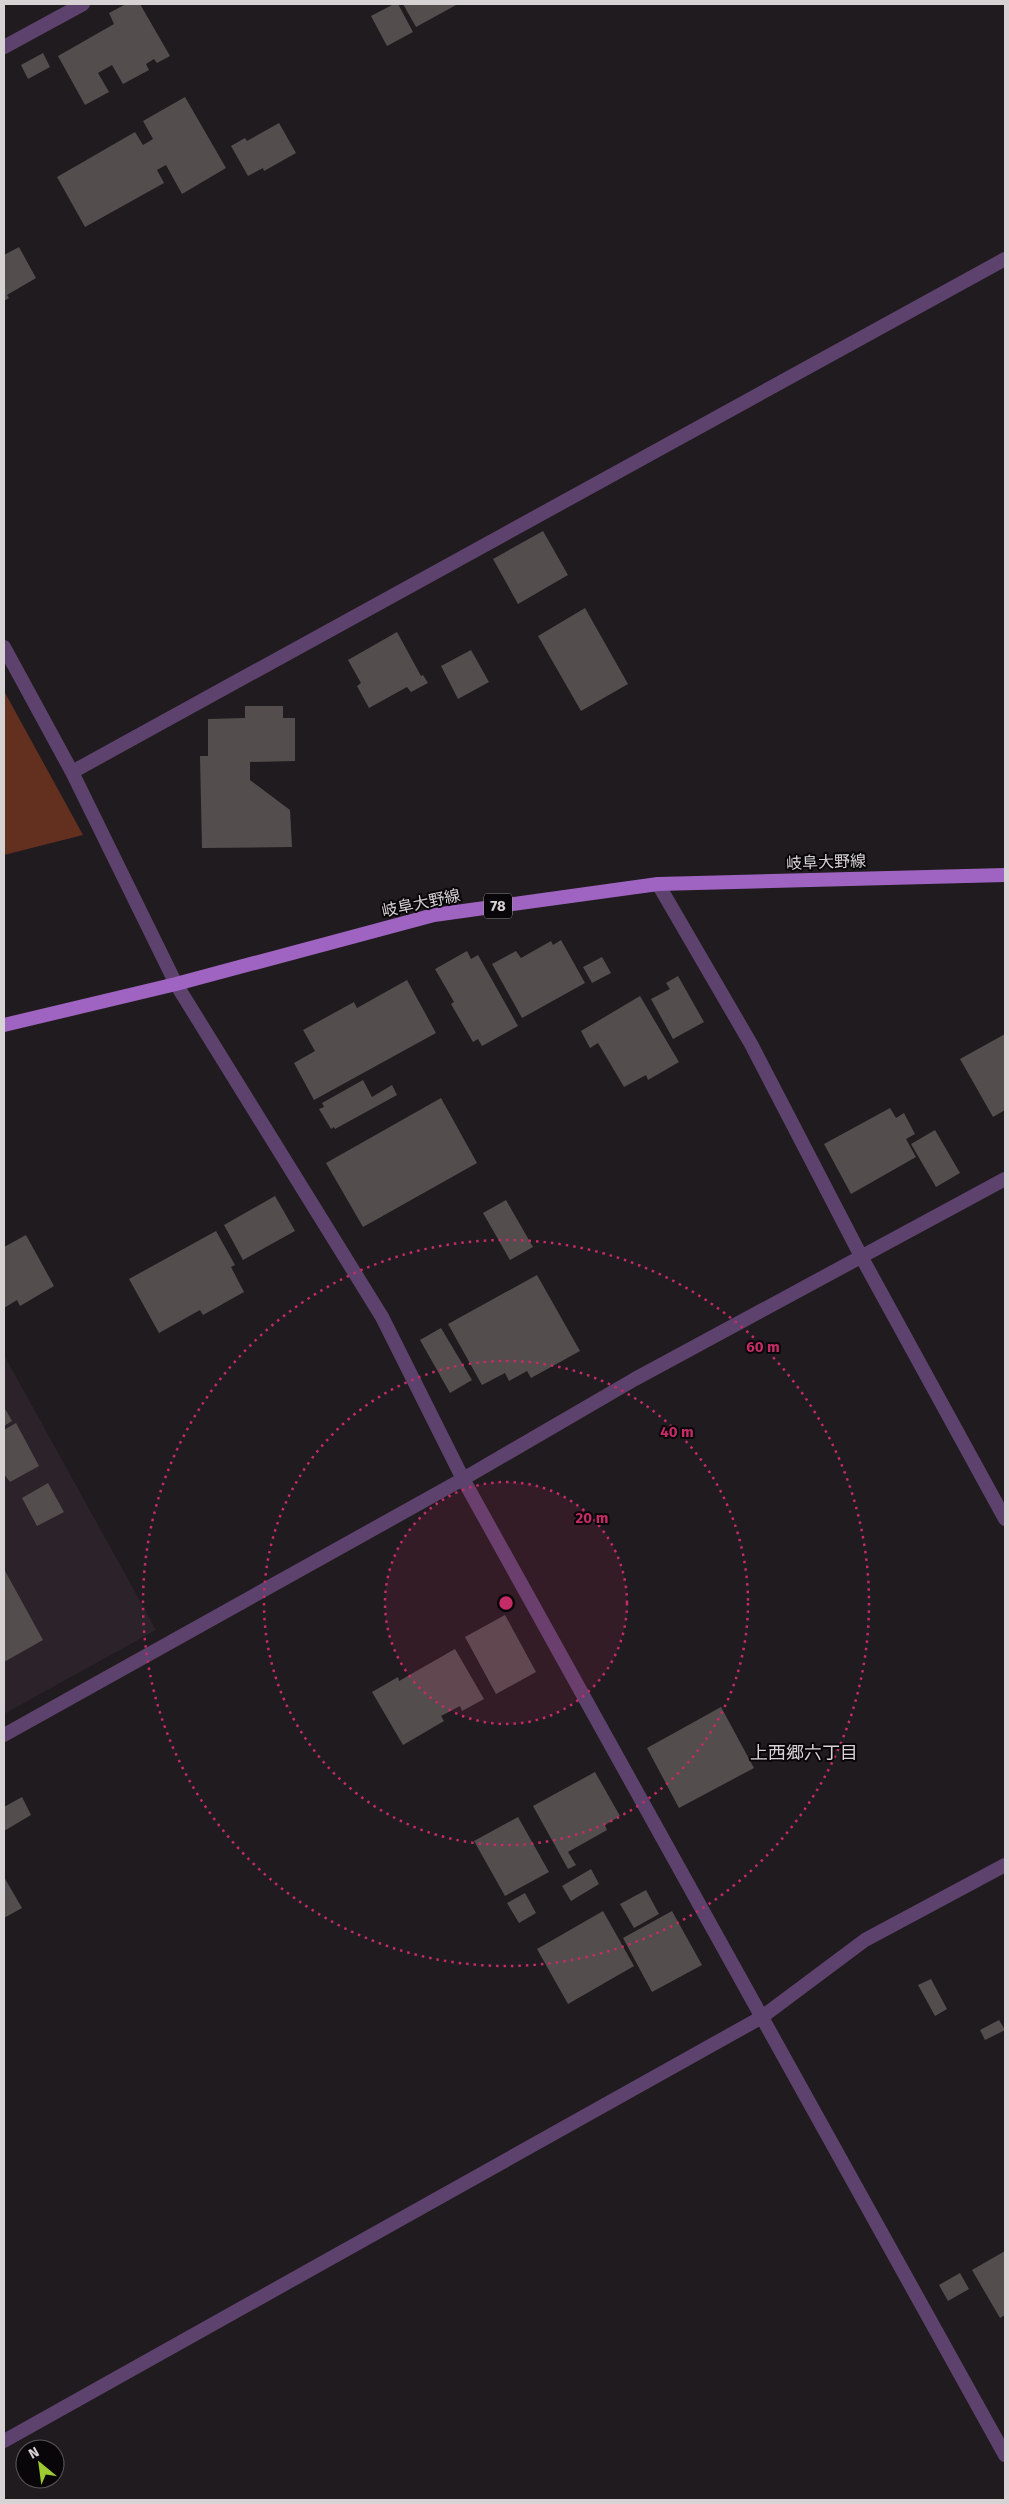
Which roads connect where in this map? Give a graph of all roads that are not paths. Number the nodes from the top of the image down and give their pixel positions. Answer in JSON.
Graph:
{"nodes":[{"id":1,"x":82,"y":4,"type":"edge"},
{"id":2,"x":4,"y":47,"type":"edge"},
{"id":3,"x":1005,"y":259,"type":"edge"},
{"id":4,"x":4,"y":647,"type":"edge"},
{"id":5,"x":72,"y":772,"type":"junction"},
{"id":6,"x":1005,"y":875,"type":"edge"},
{"id":7,"x":658,"y":884,"type":"junction"},
{"id":8,"x":176,"y":984,"type":"junction"},
{"id":9,"x":4,"y":1024,"type":"edge"},
{"id":10,"x":1005,"y":1179,"type":"edge"},
{"id":11,"x":862,"y":1258,"type":"junction"},
{"id":12,"x":463,"y":1479,"type":"junction"},
{"id":13,"x":1005,"y":1519,"type":"edge"},
{"id":14,"x":4,"y":1735,"type":"edge"},
{"id":15,"x":1005,"y":1865,"type":"edge"},
{"id":16,"x":762,"y":2017,"type":"junction"},
{"id":17,"x":4,"y":2442,"type":"edge"},
{"id":18,"x":1005,"y":2455,"type":"edge"}],
"edges":[{"from":1,"to":2,"type":"street"},
{"from":3,"to":5,"type":"street"},
{"from":4,"to":5,"type":"street"},
{"from":5,"to":8,"type":"street"},
{"from":6,"to":7,"type":"main road","name":"岐阜大野線","number":"78"},
{"from":7,"to":8,"type":"main road","name":"岐阜大野線","number":"78"},
{"from":7,"to":11,"type":"street"},
{"from":8,"to":9,"type":"main road","name":"岐阜大野線","number":"78"},
{"from":8,"to":12,"type":"street"},
{"from":10,"to":11,"type":"street"},
{"from":11,"to":12,"type":"street"},
{"from":11,"to":13,"type":"street"},
{"from":12,"to":14,"type":"street"},
{"from":12,"to":16,"type":"street"},
{"from":15,"to":16,"type":"street"},
{"from":16,"to":17,"type":"street"},
{"from":16,"to":18,"type":"street"}]}
